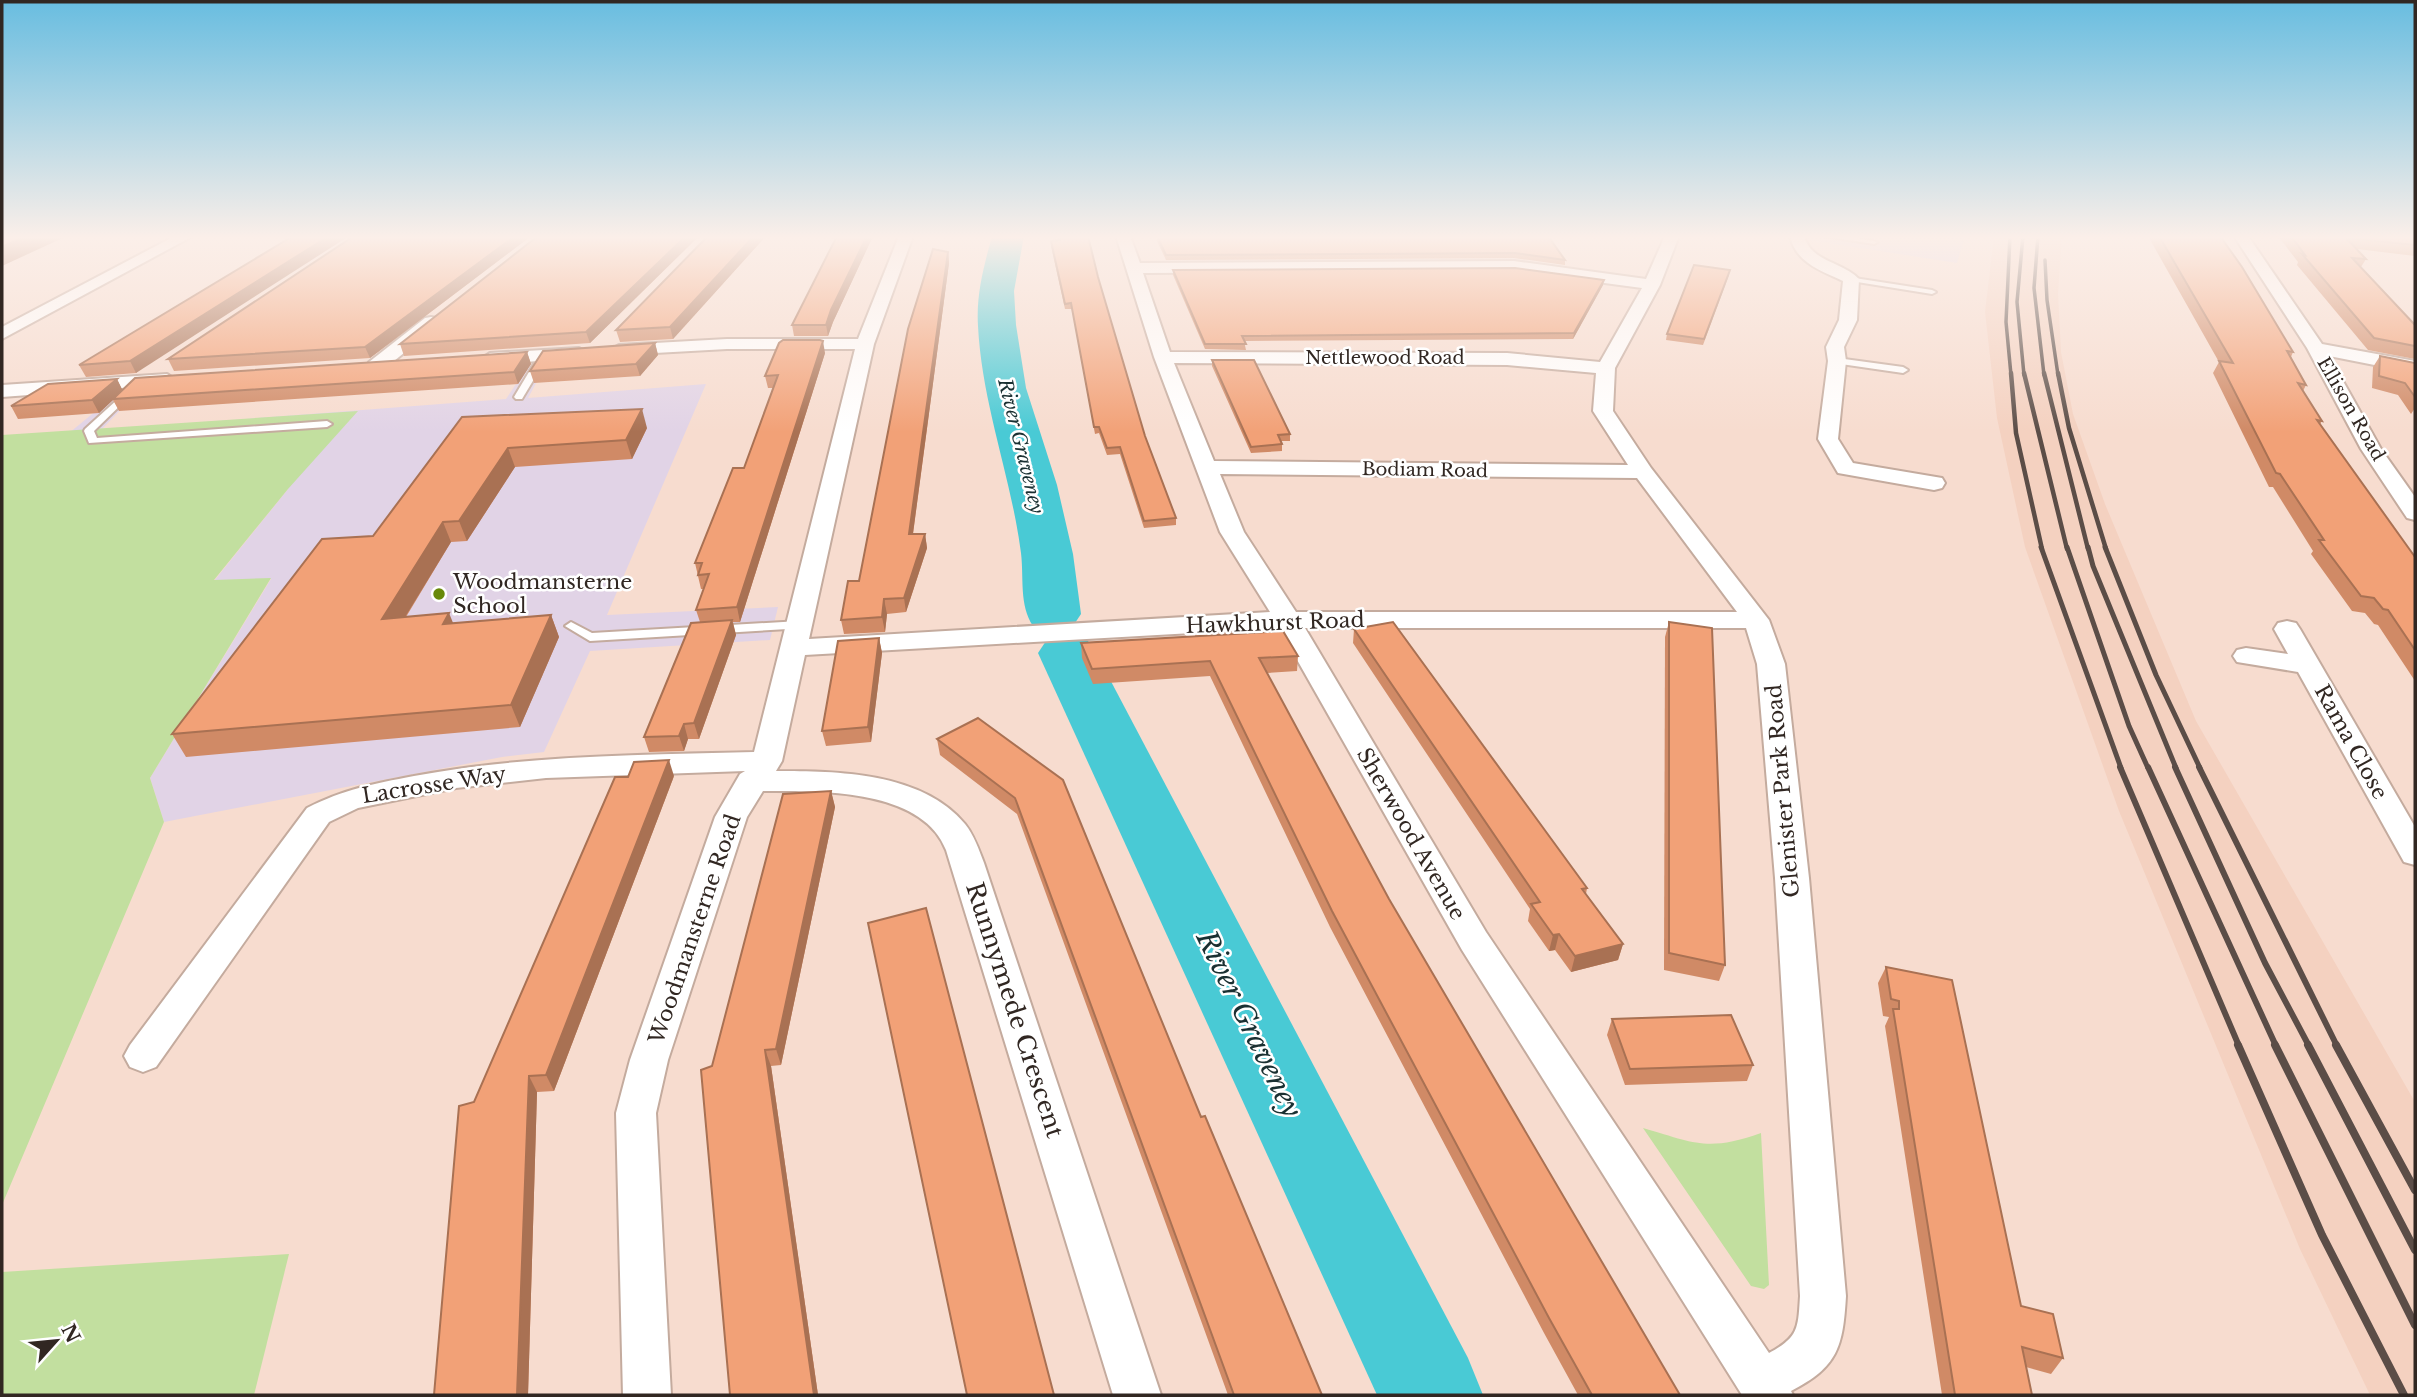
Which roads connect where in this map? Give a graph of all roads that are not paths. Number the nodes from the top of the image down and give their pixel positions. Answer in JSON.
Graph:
{"nodes":[{"id":1,"x":64,"y":301,"type":"edge"},
{"id":2,"x":881,"y":301,"type":"edge"},
{"id":3,"x":1144,"y":301,"type":"edge"},
{"id":4,"x":1643,"y":301,"type":"edge"},
{"id":5,"x":1849,"y":301,"type":"edge"},
{"id":6,"x":2285,"y":301,"type":"edge"},
{"id":7,"x":449,"y":309,"type":"edge"},
{"id":8,"x":2,"y":334,"type":"edge"},
{"id":9,"x":865,"y":344,"type":"junction"},
{"id":10,"x":2316,"y":348,"type":"junction"},
{"id":11,"x":543,"y":355,"type":"junction"},
{"id":12,"x":1163,"y":357,"type":"junction"},
{"id":13,"x":468,"y":360,"type":"edge"},
{"id":14,"x":1837,"y":360,"type":"junction"},
{"id":15,"x":168,"y":363,"type":"edge"},
{"id":16,"x":402,"y":364,"type":"edge"},
{"id":17,"x":376,"y":366,"type":"junction"},
{"id":18,"x":2415,"y":367,"type":"edge"},
{"id":19,"x":351,"y":368,"type":"edge"},
{"id":20,"x":1606,"y":368,"type":"junction"},
{"id":21,"x":1903,"y":370,"type":"dead end"},
{"id":22,"x":181,"y":379,"type":"edge"},
{"id":23,"x":141,"y":382,"type":"junction"},
{"id":24,"x":2,"y":391,"type":"edge"},
{"id":25,"x":519,"y":397,"type":"dead end"},
{"id":26,"x":327,"y":424,"type":"dead end"},
{"id":27,"x":1206,"y":467,"type":"junction"},
{"id":28,"x":1643,"y":472,"type":"junction"},
{"id":29,"x":1934,"y":483,"type":"dead end"},
{"id":30,"x":2415,"y":513,"type":"edge"},
{"id":31,"x":1288,"y":620,"type":"junction"},
{"id":32,"x":1756,"y":620,"type":"junction"},
{"id":33,"x":571,"y":626,"type":"dead end"},
{"id":34,"x":2287,"y":629,"type":"dead end"},
{"id":35,"x":798,"y":637,"type":"junction"},
{"id":36,"x":2246,"y":656,"type":"dead end"},
{"id":37,"x":2307,"y":665,"type":"junction"},
{"id":38,"x":759,"y":771,"type":"junction"},
{"id":39,"x":2415,"y":854,"type":"edge"},
{"id":40,"x":143,"y":1056,"type":"dead end"},
{"id":41,"x":1765,"y":1388,"type":"edge"},
{"id":42,"x":647,"y":1395,"type":"edge"},
{"id":43,"x":1136,"y":1395,"type":"edge"}],
"edges":[{"from":1,"to":8,"type":"street"},
{"from":2,"to":9,"type":"street","name":"Woodmansterne Road"},
{"from":3,"to":12,"type":"street","name":"Sherwood Avenue"},
{"from":4,"to":20,"type":"street","name":"Glenister Park Road"},
{"from":5,"to":14,"type":"street"},
{"from":6,"to":10,"type":"street","name":"Ellison Road"},
{"from":7,"to":17,"type":"street"},
{"from":9,"to":11,"type":"street"},
{"from":9,"to":35,"type":"street","name":"Woodmansterne Road"},
{"from":10,"to":18,"type":"street"},
{"from":10,"to":30,"type":"street","name":"Ellison Road"},
{"from":11,"to":13,"type":"street"},
{"from":11,"to":25,"type":"lane"},
{"from":12,"to":20,"type":"street","name":"Nettlewood Road"},
{"from":12,"to":27,"type":"street","name":"Sherwood Avenue"},
{"from":14,"to":21,"type":"lane"},
{"from":14,"to":29,"type":"street"},
{"from":15,"to":23,"type":"street"},
{"from":16,"to":17,"type":"street"},
{"from":17,"to":19,"type":"street"},
{"from":20,"to":28,"type":"street","name":"Glenister Park Road"},
{"from":22,"to":23,"type":"street"},
{"from":23,"to":24,"type":"street"},
{"from":23,"to":26,"type":"lane"},
{"from":27,"to":28,"type":"street","name":"Bodiam Road"},
{"from":27,"to":31,"type":"street","name":"Sherwood Avenue"},
{"from":28,"to":32,"type":"street","name":"Glenister Park Road"},
{"from":31,"to":32,"type":"street","name":"Hawkhurst Road"},
{"from":31,"to":35,"type":"street","name":"Hawkhurst Road"},
{"from":31,"to":41,"type":"street","name":"Sherwood Avenue"},
{"from":32,"to":41,"type":"street","name":"Glenister Park Road"},
{"from":33,"to":35,"type":"lane"},
{"from":34,"to":37,"type":"street","name":"Rama Close"},
{"from":35,"to":38,"type":"street","name":"Woodmansterne Road"},
{"from":36,"to":37,"type":"street"},
{"from":37,"to":39,"type":"street","name":"Rama Close"},
{"from":38,"to":40,"type":"street","name":"Lacrosse Way"},
{"from":38,"to":42,"type":"street","name":"Woodmansterne Road"},
{"from":38,"to":43,"type":"street","name":"Runnymede Crescent"}]}
